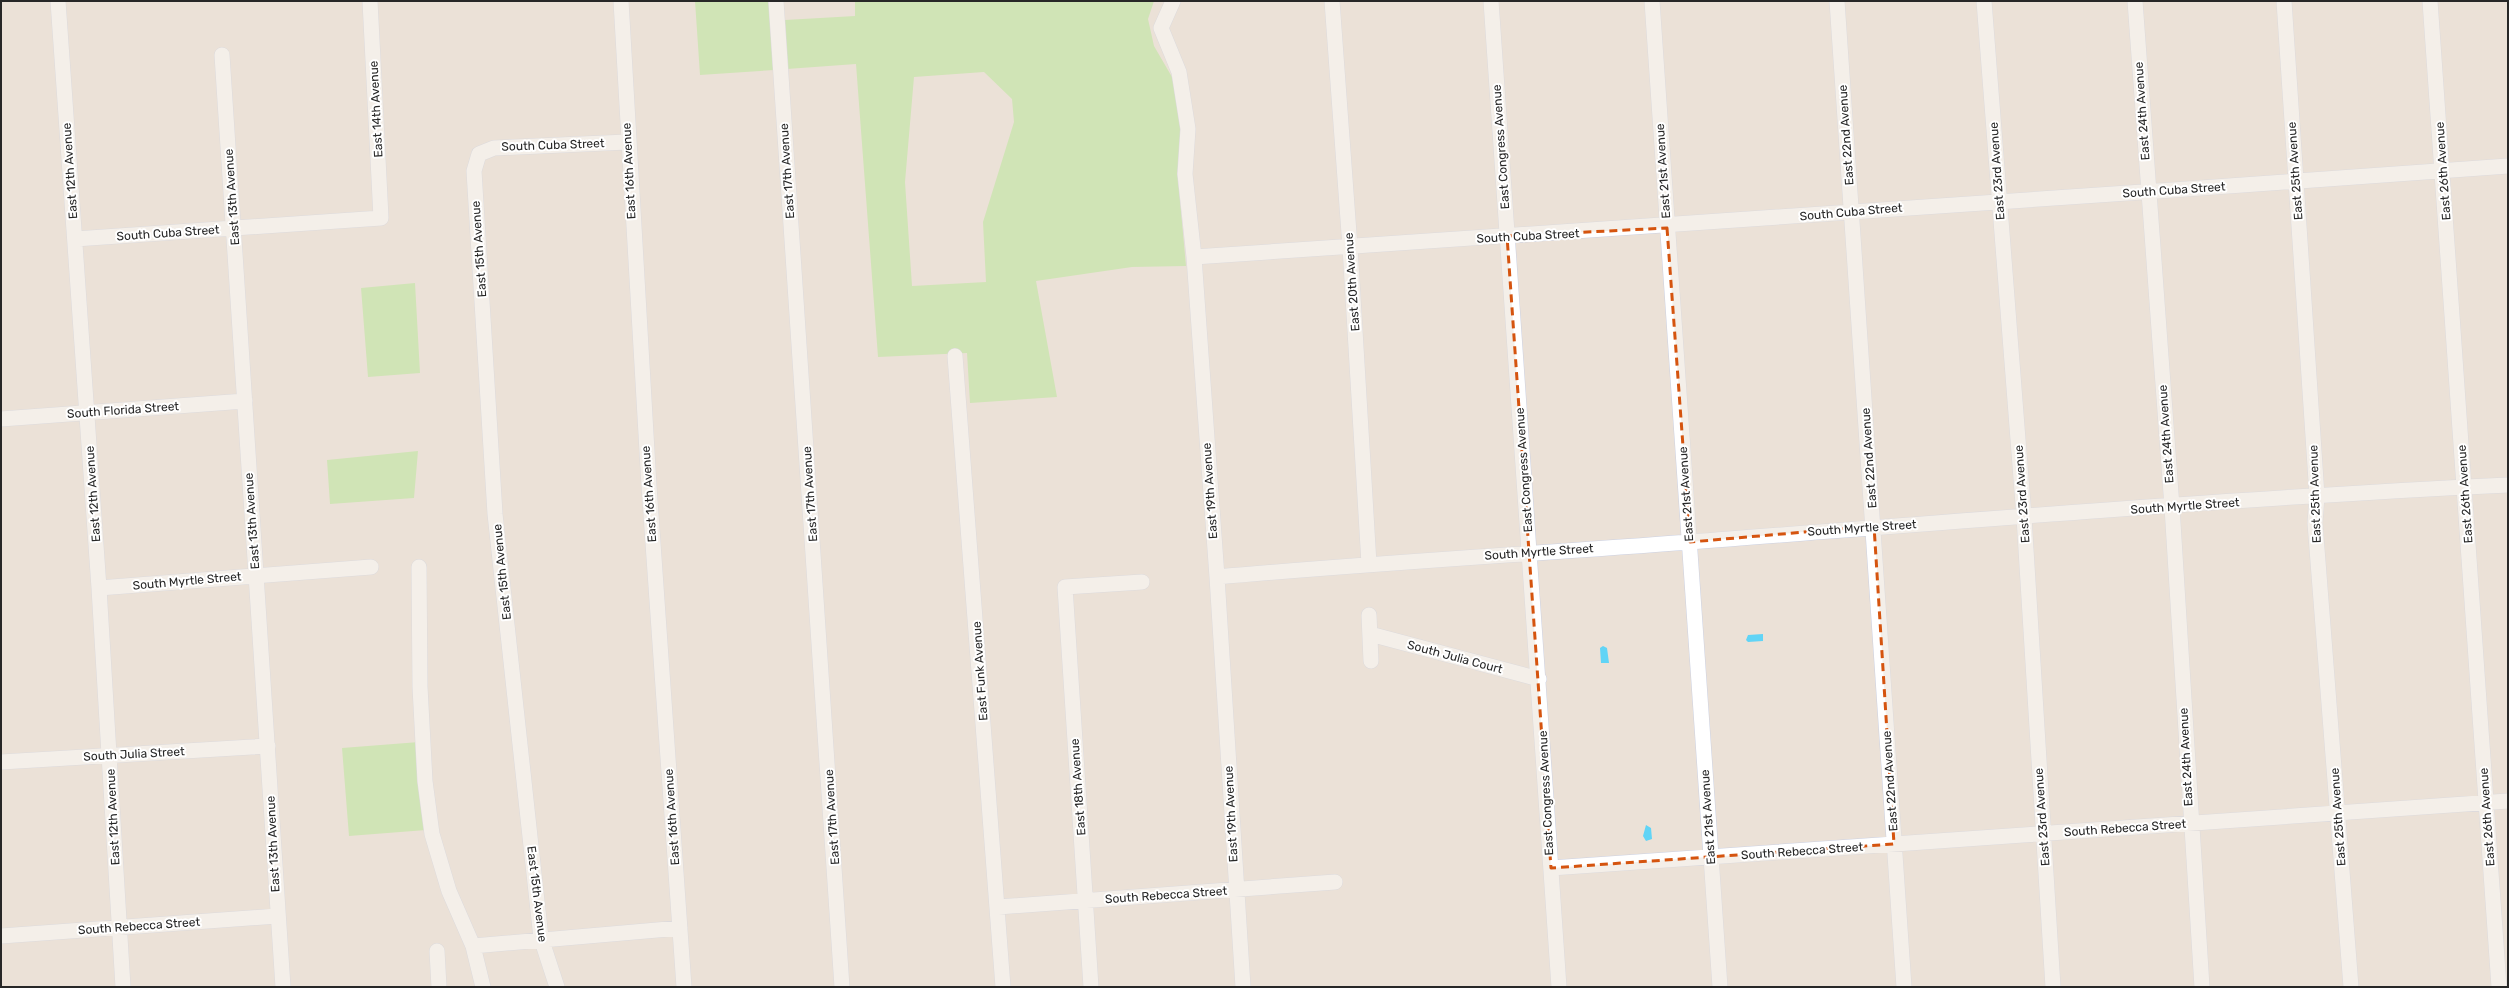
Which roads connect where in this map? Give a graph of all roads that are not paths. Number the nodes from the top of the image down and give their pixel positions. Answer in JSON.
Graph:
{"nodes":[{"id":1,"x":58,"y":1,"type":"edge"},
{"id":2,"x":370,"y":1,"type":"edge"},
{"id":3,"x":621,"y":1,"type":"edge"},
{"id":4,"x":776,"y":1,"type":"edge"},
{"id":5,"x":1173,"y":1,"type":"edge"},
{"id":6,"x":1332,"y":1,"type":"edge"},
{"id":7,"x":1491,"y":1,"type":"edge"},
{"id":8,"x":1652,"y":1,"type":"edge"},
{"id":9,"x":1837,"y":1,"type":"edge"},
{"id":10,"x":1984,"y":1,"type":"edge"},
{"id":11,"x":2135,"y":1,"type":"edge"},
{"id":12,"x":2284,"y":1,"type":"edge"},
{"id":13,"x":2430,"y":1,"type":"edge"},
{"id":14,"x":222,"y":55,"type":"dead end"},
{"id":15,"x":627,"y":142,"type":"junction"},
{"id":16,"x":479,"y":154,"type":"joint"},
{"id":17,"x":2508,"y":166,"type":"edge"},
{"id":18,"x":2443,"y":171,"type":"junction"},
{"id":19,"x":2296,"y":181,"type":"junction"},
{"id":20,"x":2147,"y":192,"type":"junction"},
{"id":21,"x":1999,"y":201,"type":"junction"},
{"id":22,"x":1850,"y":212,"type":"junction"},
{"id":23,"x":381,"y":218,"type":"joint"},
{"id":24,"x":1667,"y":228,"type":"junction"},
{"id":25,"x":234,"y":229,"type":"junction"},
{"id":26,"x":1507,"y":236,"type":"junction"},
{"id":27,"x":75,"y":239,"type":"junction"},
{"id":28,"x":1350,"y":247,"type":"junction"},
{"id":29,"x":1194,"y":257,"type":"junction"},
{"id":30,"x":955,"y":356,"type":"dead end"},
{"id":31,"x":245,"y":401,"type":"junction"},
{"id":32,"x":87,"y":413,"type":"junction"},
{"id":33,"x":1,"y":419,"type":"edge"},
{"id":34,"x":2508,"y":485,"type":"edge"},
{"id":35,"x":2464,"y":487,"type":"junction"},
{"id":36,"x":2317,"y":496,"type":"junction"},
{"id":37,"x":2172,"y":507,"type":"junction"},
{"id":38,"x":2024,"y":517,"type":"junction"},
{"id":39,"x":1874,"y":526,"type":"junction"},
{"id":40,"x":1690,"y":542,"type":"junction"},
{"id":41,"x":1530,"y":553,"type":"junction"},
{"id":42,"x":1369,"y":564,"type":"junction"},
{"id":43,"x":371,"y":567,"type":"dead end"},
{"id":44,"x":418,"y":567,"type":"dead end"},
{"id":45,"x":256,"y":575,"type":"junction"},
{"id":46,"x":1217,"y":577,"type":"junction"},
{"id":47,"x":1142,"y":582,"type":"dead end"},
{"id":48,"x":99,"y":588,"type":"junction"},
{"id":49,"x":1369,"y":614,"type":"dead end"},
{"id":50,"x":1370,"y":634,"type":"junction"},
{"id":51,"x":1371,"y":661,"type":"dead end"},
{"id":52,"x":1539,"y":679,"type":"junction"},
{"id":53,"x":268,"y":746,"type":"junction"},
{"id":54,"x":110,"y":755,"type":"junction"},
{"id":55,"x":1,"y":762,"type":"edge"},
{"id":56,"x":2508,"y":802,"type":"edge"},
{"id":57,"x":2486,"y":803,"type":"junction"},
{"id":58,"x":2338,"y":813,"type":"junction"},
{"id":59,"x":2190,"y":823,"type":"junction"},
{"id":60,"x":2043,"y":835,"type":"junction"},
{"id":61,"x":1894,"y":844,"type":"junction"},
{"id":62,"x":1711,"y":857,"type":"junction"},
{"id":63,"x":1551,"y":868,"type":"junction"},
{"id":64,"x":1335,"y":882,"type":"dead end"},
{"id":65,"x":1235,"y":890,"type":"junction"},
{"id":66,"x":1085,"y":901,"type":"junction"},
{"id":67,"x":998,"y":907,"type":"junction"},
{"id":68,"x":277,"y":916,"type":"junction"},
{"id":69,"x":119,"y":927,"type":"junction"},
{"id":70,"x":680,"y":928,"type":"junction"},
{"id":71,"x":1,"y":936,"type":"edge"},
{"id":72,"x":541,"y":938,"type":"junction"},
{"id":73,"x":473,"y":946,"type":"junction"},
{"id":74,"x":437,"y":951,"type":"dead end"},
{"id":75,"x":123,"y":987,"type":"edge"},
{"id":76,"x":283,"y":987,"type":"edge"},
{"id":77,"x":439,"y":987,"type":"edge"},
{"id":78,"x":483,"y":987,"type":"edge"},
{"id":79,"x":557,"y":987,"type":"edge"},
{"id":80,"x":684,"y":987,"type":"edge"},
{"id":81,"x":842,"y":987,"type":"edge"},
{"id":82,"x":1003,"y":987,"type":"edge"},
{"id":83,"x":1091,"y":987,"type":"edge"},
{"id":84,"x":1243,"y":987,"type":"edge"},
{"id":85,"x":1559,"y":987,"type":"edge"},
{"id":86,"x":1720,"y":987,"type":"edge"},
{"id":87,"x":1904,"y":987,"type":"edge"},
{"id":88,"x":2053,"y":987,"type":"edge"},
{"id":89,"x":2202,"y":987,"type":"edge"},
{"id":90,"x":2351,"y":987,"type":"edge"},
{"id":91,"x":2499,"y":987,"type":"edge"}],
"edges":[{"from":1,"to":27,"type":"street","name":"East 12th Avenue"},
{"from":2,"to":23,"type":"street","name":"East 14th Avenue"},
{"from":3,"to":15,"type":"street","name":"East 16th Avenue"},
{"from":4,"to":81,"type":"street","name":"East 17th Avenue"},
{"from":5,"to":29,"type":"street","name":"East 19th Avenue"},
{"from":6,"to":28,"type":"street","name":"East 20th Avenue"},
{"from":7,"to":26,"type":"street","name":"East Congress Avenue"},
{"from":8,"to":24,"type":"street","name":"East 21st Avenue"},
{"from":9,"to":22,"type":"street","name":"East 22nd Avenue"},
{"from":10,"to":21,"type":"street","name":"East 23rd Avenue"},
{"from":11,"to":20,"type":"street","name":"East 24th Avenue"},
{"from":12,"to":19,"type":"street","name":"East 25th Avenue"},
{"from":13,"to":18,"type":"street","name":"East 26th Avenue"},
{"from":14,"to":25,"type":"street","name":"East 13th Avenue"},
{"from":15,"to":16,"type":"street","name":"South Cuba Street"},
{"from":15,"to":70,"type":"street","name":"East 16th Avenue"},
{"from":16,"to":72,"type":"street","name":"East 15th Avenue"},
{"from":17,"to":18,"type":"street","name":"South Cuba Street"},
{"from":18,"to":19,"type":"street","name":"South Cuba Street"},
{"from":18,"to":35,"type":"street","name":"East 26th Avenue"},
{"from":19,"to":20,"type":"street","name":"South Cuba Street"},
{"from":19,"to":36,"type":"street","name":"East 25th Avenue"},
{"from":20,"to":21,"type":"street","name":"South Cuba Street"},
{"from":20,"to":37,"type":"street","name":"East 24th Avenue"},
{"from":21,"to":22,"type":"street","name":"South Cuba Street"},
{"from":21,"to":38,"type":"street","name":"East 23rd Avenue"},
{"from":22,"to":24,"type":"street","name":"South Cuba Street"},
{"from":22,"to":39,"type":"street","name":"East 22nd Avenue"},
{"from":23,"to":25,"type":"street","name":"South Cuba Street"},
{"from":24,"to":26,"type":"street","name":"South Cuba Street"},
{"from":24,"to":40,"type":"street","name":"East 21st Avenue"},
{"from":25,"to":27,"type":"street","name":"South Cuba Street"},
{"from":25,"to":31,"type":"street","name":"East 13th Avenue"},
{"from":26,"to":28,"type":"street","name":"South Cuba Street"},
{"from":26,"to":41,"type":"street","name":"East Congress Avenue"},
{"from":27,"to":32,"type":"street","name":"East 12th Avenue"},
{"from":28,"to":29,"type":"street","name":"South Cuba Street"},
{"from":28,"to":42,"type":"street","name":"East 20th Avenue"},
{"from":29,"to":46,"type":"street","name":"East 19th Avenue"},
{"from":30,"to":67,"type":"street","name":"East Funk Avenue"},
{"from":31,"to":32,"type":"street","name":"South Florida Street"},
{"from":31,"to":45,"type":"street","name":"East 13th Avenue"},
{"from":32,"to":33,"type":"street","name":"South Florida Street"},
{"from":32,"to":48,"type":"street","name":"East 12th Avenue"},
{"from":34,"to":35,"type":"street","name":"South Myrtle Street"},
{"from":35,"to":36,"type":"street","name":"South Myrtle Street"},
{"from":35,"to":57,"type":"street","name":"East 26th Avenue"},
{"from":36,"to":37,"type":"street","name":"South Myrtle Street"},
{"from":36,"to":58,"type":"street","name":"East 25th Avenue"},
{"from":37,"to":38,"type":"street","name":"South Myrtle Street"},
{"from":37,"to":59,"type":"street","name":"East 24th Avenue"},
{"from":38,"to":39,"type":"street","name":"South Myrtle Street"},
{"from":38,"to":60,"type":"street","name":"East 23rd Avenue"},
{"from":39,"to":40,"type":"street","name":"South Myrtle Street"},
{"from":39,"to":61,"type":"street","name":"East 22nd Avenue"},
{"from":40,"to":41,"type":"street","name":"South Myrtle Street"},
{"from":40,"to":62,"type":"street","name":"East 21st Avenue"},
{"from":41,"to":42,"type":"street","name":"South Myrtle Street"},
{"from":41,"to":52,"type":"street","name":"East Congress Avenue"},
{"from":42,"to":46,"type":"street","name":"South Myrtle Street"},
{"from":43,"to":45,"type":"street","name":"South Myrtle Street"},
{"from":44,"to":73,"type":"street"},
{"from":45,"to":48,"type":"street","name":"South Myrtle Street"},
{"from":45,"to":53,"type":"street","name":"East 13th Avenue"},
{"from":46,"to":65,"type":"street","name":"East 19th Avenue"},
{"from":47,"to":66,"type":"street","name":"East 18th Avenue"},
{"from":48,"to":54,"type":"street","name":"East 12th Avenue"},
{"from":49,"to":50,"type":"street"},
{"from":50,"to":51,"type":"street"},
{"from":50,"to":52,"type":"street","name":"South Julia Court"},
{"from":52,"to":63,"type":"street","name":"East Congress Avenue"},
{"from":53,"to":54,"type":"street","name":"South Julia Street"},
{"from":53,"to":68,"type":"street","name":"East 13th Avenue"},
{"from":54,"to":55,"type":"street","name":"South Julia Street"},
{"from":54,"to":69,"type":"street","name":"East 12th Avenue"},
{"from":56,"to":57,"type":"street","name":"South Rebecca Street"},
{"from":57,"to":58,"type":"street","name":"South Rebecca Street"},
{"from":57,"to":91,"type":"street","name":"East 26th Avenue"},
{"from":58,"to":59,"type":"street","name":"South Rebecca Street"},
{"from":58,"to":90,"type":"street","name":"East 25th Avenue"},
{"from":59,"to":60,"type":"street","name":"South Rebecca Street"},
{"from":59,"to":89,"type":"street","name":"East 24th Avenue"},
{"from":60,"to":61,"type":"street","name":"South Rebecca Street"},
{"from":60,"to":88,"type":"street","name":"East 23rd Avenue"},
{"from":61,"to":62,"type":"street","name":"South Rebecca Street"},
{"from":61,"to":87,"type":"street","name":"East 22nd Avenue"},
{"from":62,"to":63,"type":"street","name":"South Rebecca Street"},
{"from":62,"to":86,"type":"street","name":"East 21st Avenue"},
{"from":63,"to":85,"type":"street","name":"East Congress Avenue"},
{"from":64,"to":65,"type":"street","name":"South Rebecca Street"},
{"from":65,"to":66,"type":"street","name":"South Rebecca Street"},
{"from":65,"to":84,"type":"street","name":"East 19th Avenue"},
{"from":66,"to":67,"type":"street","name":"South Rebecca Street"},
{"from":66,"to":83,"type":"street","name":"East 18th Avenue"},
{"from":67,"to":82,"type":"street","name":"East Funk Avenue"},
{"from":68,"to":69,"type":"street","name":"South Rebecca Street"},
{"from":68,"to":76,"type":"street","name":"East 13th Avenue"},
{"from":69,"to":71,"type":"street","name":"South Rebecca Street"},
{"from":69,"to":75,"type":"street","name":"East 12th Avenue"},
{"from":70,"to":72,"type":"street"},
{"from":70,"to":80,"type":"street","name":"East 16th Avenue"},
{"from":72,"to":73,"type":"street"},
{"from":72,"to":79,"type":"street","name":"East 15th Avenue"},
{"from":73,"to":78,"type":"street"},
{"from":74,"to":77,"type":"street"}]}
